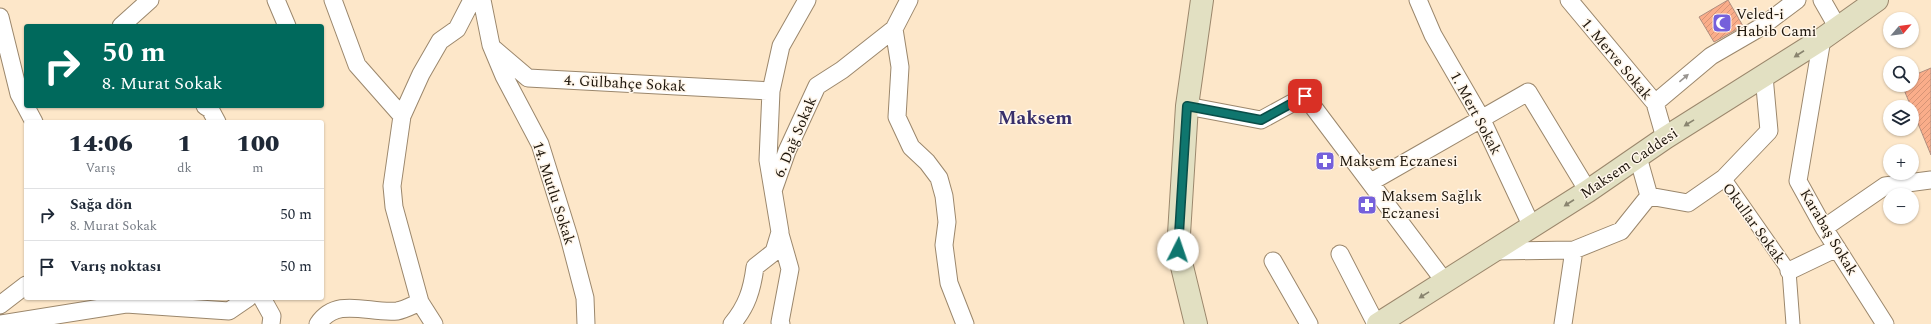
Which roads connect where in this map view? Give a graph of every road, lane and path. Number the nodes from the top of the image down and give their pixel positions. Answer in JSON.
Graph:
{"nodes":[{"id":1,"x":150,"y":0,"type":"edge"},
{"id":2,"x":276,"y":0,"type":"edge"},
{"id":3,"x":334,"y":0,"type":"edge"},
{"id":4,"x":472,"y":0,"type":"edge"},
{"id":5,"x":482,"y":0,"type":"edge"},
{"id":6,"x":807,"y":0,"type":"edge"},
{"id":7,"x":909,"y":0,"type":"edge"},
{"id":8,"x":1202,"y":0,"type":"edge"},
{"id":9,"x":1418,"y":0,"type":"edge"},
{"id":10,"x":1797,"y":0,"type":"edge"},
{"id":11,"x":1822,"y":0,"type":"edge"},
{"id":12,"x":1877,"y":0,"type":"edge"},
{"id":13,"x":1573,"y":2,"type":"edge"},
{"id":14,"x":0,"y":17,"type":"edge"},
{"id":15,"x":122,"y":24,"type":"edge"},
{"id":16,"x":286,"y":24,"type":"edge"},
{"id":17,"x":894,"y":29,"type":"junction"},
{"id":18,"x":1830,"y":33,"type":"junction"},
{"id":19,"x":490,"y":45,"type":"junction"},
{"id":20,"x":1764,"y":76,"type":"junction"},
{"id":21,"x":771,"y":91,"type":"junction"},
{"id":22,"x":24,"y":103,"type":"edge"},
{"id":23,"x":1654,"y":103,"type":"junction"},
{"id":24,"x":1187,"y":106,"type":"junction"},
{"id":25,"x":26,"y":108,"type":"edge"},
{"id":26,"x":208,"y":108,"type":"edge"},
{"id":27,"x":402,"y":116,"type":"junction"},
{"id":28,"x":1480,"y":118,"type":"junction"},
{"id":29,"x":33,"y":120,"type":"edge"},
{"id":30,"x":216,"y":120,"type":"edge"},
{"id":31,"x":1666,"y":138,"type":"junction"},
{"id":32,"x":1638,"y":157,"type":"junction"},
{"id":33,"x":1724,"y":178,"type":"junction"},
{"id":34,"x":1931,"y":180,"type":"edge"},
{"id":35,"x":1371,"y":182,"type":"junction"},
{"id":36,"x":774,"y":188,"type":"junction"},
{"id":37,"x":1588,"y":191,"type":"junction"},
{"id":38,"x":1649,"y":196,"type":"junction"},
{"id":39,"x":1532,"y":227,"type":"junction"},
{"id":40,"x":1824,"y":228,"type":"junction"},
{"id":41,"x":780,"y":234,"type":"junction"},
{"id":42,"x":1837,"y":248,"type":"junction"},
{"id":43,"x":1574,"y":250,"type":"junction"},
{"id":44,"x":1495,"y":251,"type":"junction"},
{"id":45,"x":1340,"y":254,"type":"dead end"},
{"id":46,"x":1273,"y":261,"type":"dead end"},
{"id":47,"x":1789,"y":272,"type":"junction"},
{"id":48,"x":1445,"y":282,"type":"junction"},
{"id":49,"x":24,"y":287,"type":"edge"},
{"id":50,"x":245,"y":300,"type":"edge"},
{"id":51,"x":263,"y":300,"type":"edge"},
{"id":52,"x":420,"y":302,"type":"junction"},
{"id":53,"x":0,"y":305,"type":"edge"},
{"id":54,"x":1879,"y":323,"type":"edge"},
{"id":55,"x":0,"y":324,"type":"edge"},
{"id":56,"x":271,"y":324,"type":"edge"},
{"id":57,"x":318,"y":324,"type":"edge"},
{"id":58,"x":434,"y":324,"type":"edge"},
{"id":59,"x":586,"y":324,"type":"edge"},
{"id":60,"x":732,"y":324,"type":"edge"},
{"id":61,"x":781,"y":324,"type":"edge"},
{"id":62,"x":965,"y":324,"type":"edge"},
{"id":63,"x":1196,"y":324,"type":"edge"},
{"id":64,"x":1308,"y":324,"type":"edge"},
{"id":65,"x":1377,"y":324,"type":"edge"},
{"id":66,"x":1562,"y":324,"type":"edge"},
{"id":67,"x":1793,"y":324,"type":"edge"}],
"edges":[{"from":1,"to":15,"type":"street"},
{"from":2,"to":16,"type":"street"},
{"from":3,"to":27,"type":"street"},
{"from":4,"to":27,"type":"street"},
{"from":5,"to":19,"type":"street","name":"14. Mutlu Sokak"},
{"from":6,"to":21,"type":"street","name":"6. Dağ Sokak"},
{"from":7,"to":17,"type":"street"},
{"from":8,"to":24,"type":"main road"},
{"from":9,"to":28,"type":"street","name":"1. Mert Sokak"},
{"from":23,"to":10,"type":"street","one_way":true},
{"from":11,"to":18,"type":"street"},
{"from":12,"to":18,"type":"main road","name":"Maksem Caddesi"},
{"from":13,"to":23,"type":"street","name":"1. Merve Sokak"},
{"from":14,"to":22,"type":"street"},
{"from":17,"to":36,"type":"street","name":"6. Dağ Sokak"},
{"from":17,"to":62,"type":"street"},
{"from":18,"to":20,"type":"main road","name":"Maksem Caddesi","one_way":true},
{"from":18,"to":40,"type":"street","name":"Karabaş Sokak"},
{"from":19,"to":21,"type":"street","name":"4. Gülbahçe Sokak"},
{"from":19,"to":59,"type":"street","name":"14. Mutlu Sokak"},
{"from":20,"to":31,"type":"main road","name":"Maksem Caddesi","one_way":true},
{"from":20,"to":33,"type":"street"},
{"from":21,"to":36,"type":"street","name":"6. Dağ Sokak"},
{"from":23,"to":31,"type":"street","name":"1. Merve Sokak"},
{"from":24,"to":35,"type":"street"},
{"from":24,"to":63,"type":"main road"},
{"from":25,"to":29,"type":"street"},
{"from":26,"to":30,"type":"street"},
{"from":27,"to":52,"type":"street"},
{"from":28,"to":35,"type":"street"},
{"from":28,"to":37,"type":"street"},
{"from":28,"to":39,"type":"street","name":"1. Mert Sokak"},
{"from":31,"to":32,"type":"main road","name":"Maksem Caddesi"},
{"from":32,"to":37,"type":"main road","name":"Maksem Caddesi"},
{"from":32,"to":38,"type":"street"},
{"from":33,"to":38,"type":"street","name":"Okullar Sokak"},
{"from":33,"to":47,"type":"street","name":"Okullar Sokak"},
{"from":34,"to":40,"type":"street"},
{"from":35,"to":48,"type":"street"},
{"from":36,"to":41,"type":"street","name":"6. Dağ Sokak"},
{"from":37,"to":39,"type":"main road","name":"Maksem Caddesi","one_way":true},
{"from":38,"to":43,"type":"street"},
{"from":39,"to":44,"type":"main road","name":"Maksem Caddesi"},
{"from":40,"to":42,"type":"street","name":"Karabaş Sokak"},
{"from":41,"to":60,"type":"street","name":"6. Dağ Sokak"},
{"from":41,"to":61,"type":"street"},
{"from":42,"to":47,"type":"street"},
{"from":42,"to":54,"type":"street","name":"Karabaş Sokak"},
{"from":43,"to":44,"type":"street"},
{"from":43,"to":66,"type":"street"},
{"from":44,"to":48,"type":"main road","name":"Maksem Caddesi"},
{"from":45,"to":65,"type":"street"},
{"from":46,"to":64,"type":"street"},
{"from":47,"to":67,"type":"street","name":"Okullar Sokak"},
{"from":48,"to":65,"type":"main road","name":"Maksem Caddesi","one_way":true},
{"from":49,"to":53,"type":"street"},
{"from":50,"to":55,"type":"street"},
{"from":51,"to":56,"type":"street"},
{"from":52,"to":57,"type":"street"},
{"from":52,"to":58,"type":"street"}]}
